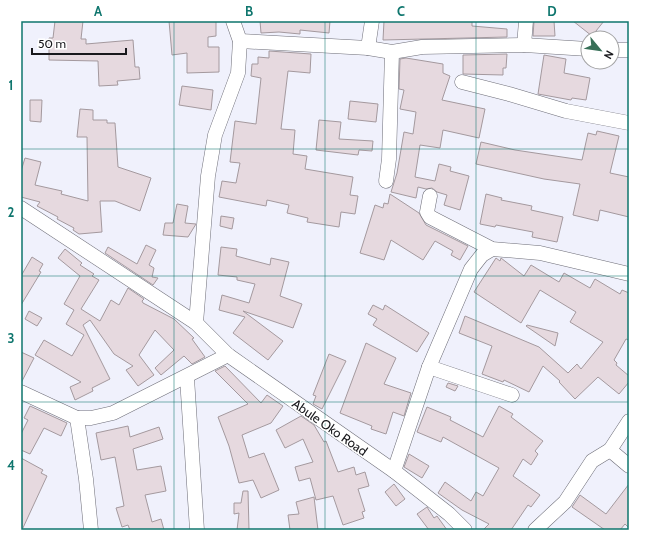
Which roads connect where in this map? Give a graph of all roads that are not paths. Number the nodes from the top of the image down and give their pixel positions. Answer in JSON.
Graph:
{"nodes":[{"id":1,"x":233,"y":21,"type":"edge"},
{"id":2,"x":372,"y":21,"type":"edge"},
{"id":3,"x":526,"y":21,"type":"edge"},
{"id":4,"x":240,"y":41,"type":"junction"},
{"id":5,"x":524,"y":46,"type":"junction"},
{"id":6,"x":368,"y":48,"type":"junction"},
{"id":7,"x":580,"y":49,"type":"edge"},
{"id":8,"x":392,"y":52,"type":"junction"},
{"id":9,"x":462,"y":82,"type":"dead end"},
{"id":10,"x":629,"y":123,"type":"edge"},
{"id":11,"x":386,"y":181,"type":"dead end"},
{"id":12,"x":430,"y":196,"type":"dead end"},
{"id":13,"x":21,"y":208,"type":"edge"},
{"id":14,"x":492,"y":249,"type":"junction"},
{"id":15,"x":629,"y":274,"type":"edge"},
{"id":16,"x":196,"y":323,"type":"junction"},
{"id":17,"x":228,"y":355,"type":"junction"},
{"id":18,"x":429,"y":367,"type":"junction"},
{"id":19,"x":187,"y":378,"type":"junction"},
{"id":20,"x":22,"y":394,"type":"edge"},
{"id":21,"x":512,"y":396,"type":"dead end"},
{"id":22,"x":77,"y":418,"type":"junction"},
{"id":23,"x":629,"y":421,"type":"edge"},
{"id":24,"x":610,"y":450,"type":"junction"},
{"id":25,"x":629,"y":466,"type":"edge"},
{"id":26,"x":394,"y":471,"type":"junction"},
{"id":27,"x":91,"y":530,"type":"edge"},
{"id":28,"x":197,"y":530,"type":"edge"},
{"id":29,"x":465,"y":530,"type":"edge"},
{"id":30,"x":535,"y":530,"type":"edge"}],
"edges":[{"from":1,"to":4,"type":"street"},
{"from":2,"to":6,"type":"street"},
{"from":3,"to":5,"type":"street"},
{"from":4,"to":6,"type":"street"},
{"from":4,"to":16,"type":"street"},
{"from":5,"to":7,"type":"street"},
{"from":5,"to":8,"type":"street"},
{"from":6,"to":8,"type":"street"},
{"from":8,"to":11,"type":"street"},
{"from":9,"to":10,"type":"street"},
{"from":12,"to":14,"type":"street"},
{"from":13,"to":16,"type":"street","name":"Abule Oko Road"},
{"from":14,"to":15,"type":"street"},
{"from":14,"to":18,"type":"street"},
{"from":16,"to":17,"type":"street","name":"Abule Oko Road"},
{"from":17,"to":19,"type":"street"},
{"from":17,"to":26,"type":"street","name":"Abule Oko Road"},
{"from":18,"to":21,"type":"street"},
{"from":18,"to":26,"type":"street"},
{"from":19,"to":22,"type":"street"},
{"from":19,"to":28,"type":"street"},
{"from":20,"to":22,"type":"street"},
{"from":22,"to":27,"type":"street"},
{"from":23,"to":24,"type":"street"},
{"from":24,"to":25,"type":"street"},
{"from":24,"to":30,"type":"street"},
{"from":26,"to":29,"type":"street","name":"Abule Oko Road"}]}
